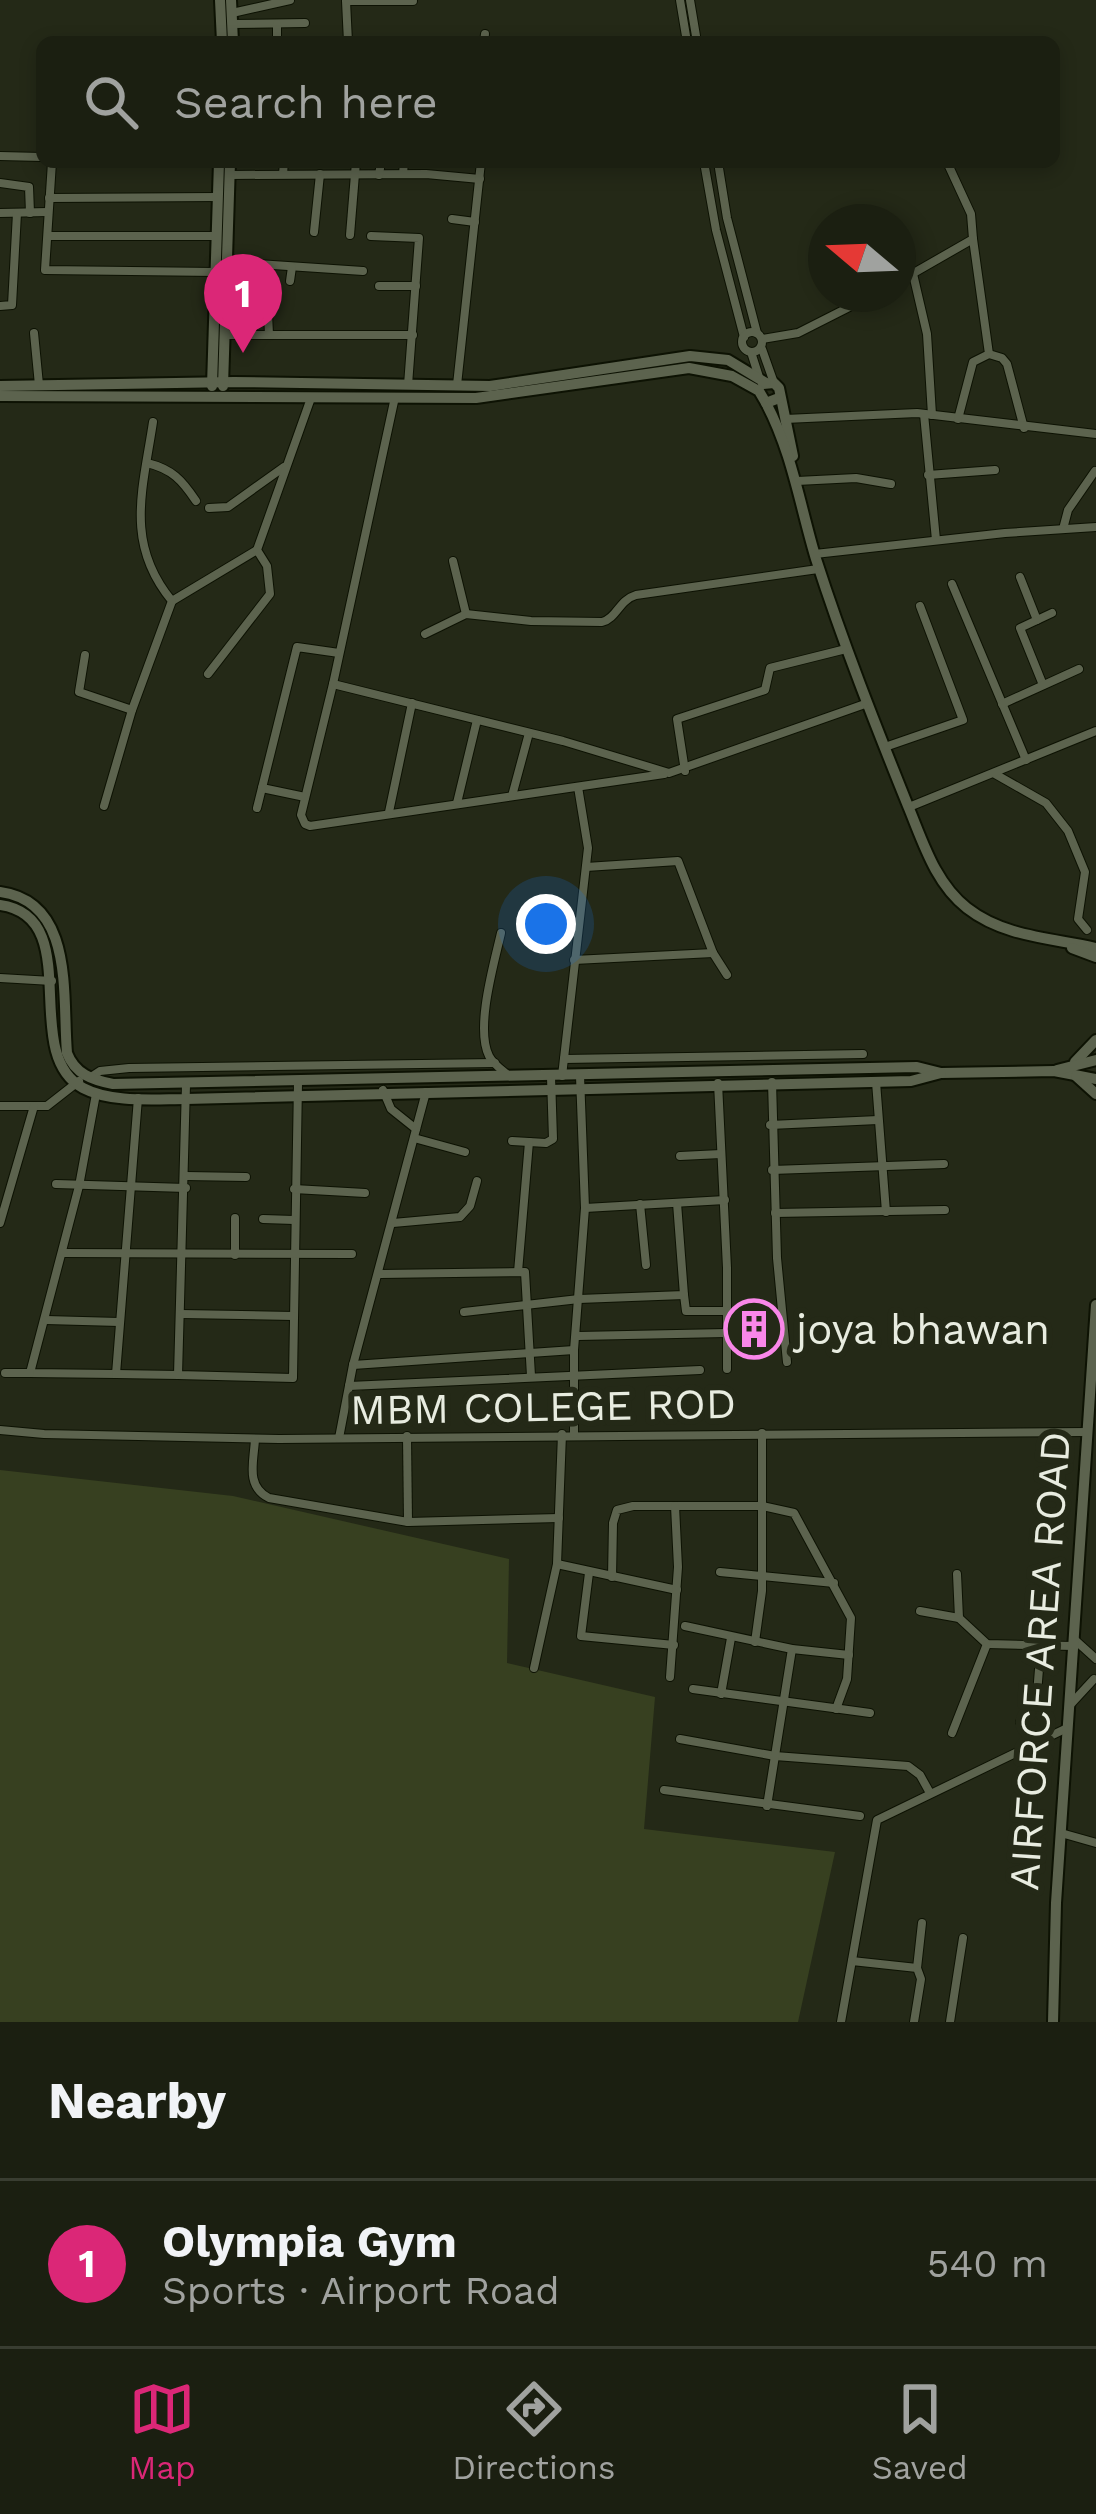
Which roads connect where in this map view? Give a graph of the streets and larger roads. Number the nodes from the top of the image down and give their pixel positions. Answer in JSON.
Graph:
{"nodes":[{"id":1,"x":220,"y":0,"type":"edge"},
{"id":2,"x":290,"y":0,"type":"edge"},
{"id":3,"x":680,"y":0,"type":"edge"},
{"id":4,"x":690,"y":0,"type":"edge"},
{"id":5,"x":413,"y":2,"type":"edge"},
{"id":6,"x":232,"y":13,"type":"edge"},
{"id":7,"x":305,"y":23,"type":"dead end"},
{"id":8,"x":277,"y":24,"type":"junction"},
{"id":9,"x":222,"y":36,"type":"edge"},
{"id":10,"x":277,"y":36,"type":"edge"},
{"id":11,"x":348,"y":36,"type":"edge"},
{"id":12,"x":686,"y":36,"type":"edge"},
{"id":13,"x":696,"y":36,"type":"edge"},
{"id":14,"x":0,"y":156,"type":"edge"},
{"id":15,"x":36,"y":158,"type":"edge"},
{"id":16,"x":52,"y":168,"type":"edge"},
{"id":17,"x":219,"y":168,"type":"edge"},
{"id":18,"x":284,"y":168,"type":"edge"},
{"id":19,"x":356,"y":168,"type":"edge"},
{"id":20,"x":380,"y":168,"type":"edge"},
{"id":21,"x":404,"y":168,"type":"edge"},
{"id":22,"x":481,"y":168,"type":"edge"},
{"id":23,"x":705,"y":168,"type":"edge"},
{"id":24,"x":719,"y":168,"type":"edge"},
{"id":25,"x":950,"y":168,"type":"edge"},
{"id":26,"x":230,"y":169,"type":"edge"},
{"id":27,"x":284,"y":174,"type":"junction"},
{"id":28,"x":320,"y":174,"type":"junction"},
{"id":29,"x":404,"y":174,"type":"junction"},
{"id":30,"x":380,"y":175,"type":"junction"},
{"id":31,"x":355,"y":176,"type":"junction"},
{"id":32,"x":480,"y":179,"type":"junction"},
{"id":33,"x":0,"y":183,"type":"edge"},
{"id":34,"x":218,"y":197,"type":"junction"},
{"id":35,"x":49,"y":198,"type":"junction"},
{"id":36,"x":48,"y":212,"type":"junction"},
{"id":37,"x":0,"y":213,"type":"edge"},
{"id":38,"x":17,"y":213,"type":"junction"},
{"id":39,"x":30,"y":213,"type":"junction"},
{"id":40,"x":452,"y":219,"type":"dead end"},
{"id":41,"x":475,"y":222,"type":"junction"},
{"id":42,"x":314,"y":232,"type":"dead end"},
{"id":43,"x":350,"y":235,"type":"dead end"},
{"id":44,"x":48,"y":236,"type":"junction"},
{"id":45,"x":217,"y":236,"type":"junction"},
{"id":46,"x":371,"y":236,"type":"dead end"},
{"id":47,"x":973,"y":239,"type":"junction"},
{"id":48,"x":227,"y":262,"type":"junction"},
{"id":49,"x":292,"y":267,"type":"junction"},
{"id":50,"x":216,"y":272,"type":"junction"},
{"id":51,"x":363,"y":272,"type":"dead end"},
{"id":52,"x":916,"y":272,"type":"edge"},
{"id":53,"x":290,"y":281,"type":"dead end"},
{"id":54,"x":379,"y":286,"type":"dead end"},
{"id":55,"x":416,"y":286,"type":"junction"},
{"id":56,"x":916,"y":287,"type":"edge"},
{"id":57,"x":0,"y":305,"type":"edge"},
{"id":58,"x":839,"y":312,"type":"edge"},
{"id":59,"x":268,"y":314,"type":"dead end"},
{"id":60,"x":34,"y":333,"type":"dead end"},
{"id":61,"x":225,"y":335,"type":"junction"},
{"id":62,"x":269,"y":335,"type":"junction"},
{"id":63,"x":412,"y":335,"type":"junction"},
{"id":64,"x":744,"y":337,"type":"junction"},
{"id":65,"x":758,"y":343,"type":"junction"},
{"id":66,"x":988,"y":354,"type":"junction"},
{"id":67,"x":0,"y":386,"type":"edge"},
{"id":68,"x":39,"y":386,"type":"junction"},
{"id":69,"x":457,"y":386,"type":"junction"},
{"id":70,"x":408,"y":387,"type":"junction"},
{"id":71,"x":217,"y":389,"type":"junction"},
{"id":72,"x":767,"y":389,"type":"junction"},
{"id":73,"x":0,"y":396,"type":"edge"},
{"id":74,"x":312,"y":397,"type":"junction"},
{"id":75,"x":395,"y":397,"type":"junction"},
{"id":76,"x":928,"y":415,"type":"junction"},
{"id":77,"x":785,"y":418,"type":"junction"},
{"id":78,"x":958,"y":419,"type":"junction"},
{"id":79,"x":153,"y":422,"type":"dead end"},
{"id":80,"x":1024,"y":428,"type":"junction"},
{"id":81,"x":1096,"y":434,"type":"edge"},
{"id":82,"x":147,"y":464,"type":"junction"},
{"id":83,"x":288,"y":465,"type":"junction"},
{"id":84,"x":995,"y":470,"type":"dead end"},
{"id":85,"x":1095,"y":471,"type":"edge"},
{"id":86,"x":796,"y":476,"type":"junction"},
{"id":87,"x":928,"y":476,"type":"junction"},
{"id":88,"x":891,"y":484,"type":"dead end"},
{"id":89,"x":196,"y":501,"type":"dead end"},
{"id":90,"x":208,"y":508,"type":"dead end"},
{"id":91,"x":1096,"y":527,"type":"edge"},
{"id":92,"x":1063,"y":530,"type":"junction"},
{"id":93,"x":936,"y":540,"type":"junction"},
{"id":94,"x":256,"y":550,"type":"junction"},
{"id":95,"x":815,"y":554,"type":"junction"},
{"id":96,"x":453,"y":561,"type":"dead end"},
{"id":97,"x":820,"y":569,"type":"junction"},
{"id":98,"x":1020,"y":577,"type":"dead end"},
{"id":99,"x":952,"y":584,"type":"dead end"},
{"id":100,"x":172,"y":601,"type":"junction"},
{"id":101,"x":920,"y":606,"type":"dead end"},
{"id":102,"x":466,"y":614,"type":"junction"},
{"id":103,"x":1052,"y":614,"type":"dead end"},
{"id":104,"x":1037,"y":620,"type":"junction"},
{"id":105,"x":425,"y":634,"type":"dead end"},
{"id":106,"x":846,"y":650,"type":"junction"},
{"id":107,"x":340,"y":653,"type":"junction"},
{"id":108,"x":86,"y":655,"type":"dead end"},
{"id":109,"x":1079,"y":669,"type":"dead end"},
{"id":110,"x":208,"y":674,"type":"dead end"},
{"id":111,"x":333,"y":684,"type":"junction"},
{"id":112,"x":1043,"y":686,"type":"junction"},
{"id":113,"x":412,"y":704,"type":"junction"},
{"id":114,"x":865,"y":704,"type":"junction"},
{"id":115,"x":1002,"y":704,"type":"junction"},
{"id":116,"x":132,"y":710,"type":"junction"},
{"id":117,"x":477,"y":720,"type":"junction"},
{"id":118,"x":1096,"y":731,"type":"edge"},
{"id":119,"x":530,"y":733,"type":"junction"},
{"id":120,"x":884,"y":748,"type":"junction"},
{"id":121,"x":1026,"y":760,"type":"junction"},
{"id":122,"x":685,"y":771,"type":"junction"},
{"id":123,"x":669,"y":773,"type":"junction"},
{"id":124,"x":995,"y":774,"type":"junction"},
{"id":125,"x":578,"y":787,"type":"junction"},
{"id":126,"x":262,"y":788,"type":"junction"},
{"id":127,"x":512,"y":796,"type":"junction"},
{"id":128,"x":305,"y":797,"type":"junction"},
{"id":129,"x":457,"y":803,"type":"junction"},
{"id":130,"x":104,"y":806,"type":"dead end"},
{"id":131,"x":908,"y":807,"type":"junction"},
{"id":132,"x":257,"y":808,"type":"dead end"},
{"id":133,"x":389,"y":812,"type":"junction"},
{"id":134,"x":586,"y":867,"type":"junction"},
{"id":135,"x":0,"y":892,"type":"edge"},
{"id":136,"x":0,"y":904,"type":"edge"},
{"id":137,"x":1087,"y":930,"type":"dead end"},
{"id":138,"x":501,"y":933,"type":"dead end"},
{"id":139,"x":1064,"y":944,"type":"junction"},
{"id":140,"x":1096,"y":948,"type":"edge"},
{"id":141,"x":713,"y":952,"type":"junction"},
{"id":142,"x":1096,"y":957,"type":"edge"},
{"id":143,"x":574,"y":960,"type":"junction"},
{"id":144,"x":727,"y":975,"type":"dead end"},
{"id":145,"x":0,"y":978,"type":"edge"},
{"id":146,"x":55,"y":981,"type":"junction"},
{"id":147,"x":1096,"y":1040,"type":"edge"},
{"id":148,"x":863,"y":1054,"type":"dead end"},
{"id":149,"x":720,"y":1058,"type":"junction"},
{"id":150,"x":564,"y":1059,"type":"junction"},
{"id":151,"x":1096,"y":1060,"type":"edge"},
{"id":152,"x":495,"y":1064,"type":"junction"},
{"id":153,"x":221,"y":1068,"type":"junction"},
{"id":154,"x":771,"y":1070,"type":"junction"},
{"id":155,"x":1074,"y":1070,"type":"junction"},
{"id":156,"x":941,"y":1073,"type":"junction"},
{"id":157,"x":715,"y":1076,"type":"junction"},
{"id":158,"x":510,"y":1078,"type":"junction"},
{"id":159,"x":1096,"y":1078,"type":"edge"},
{"id":160,"x":83,"y":1080,"type":"junction"},
{"id":161,"x":555,"y":1081,"type":"junction"},
{"id":162,"x":581,"y":1082,"type":"junction"},
{"id":163,"x":875,"y":1082,"type":"junction"},
{"id":164,"x":220,"y":1084,"type":"junction"},
{"id":165,"x":772,"y":1084,"type":"junction"},
{"id":166,"x":186,"y":1085,"type":"junction"},
{"id":167,"x":383,"y":1087,"type":"junction"},
{"id":168,"x":298,"y":1089,"type":"junction"},
{"id":169,"x":426,"y":1092,"type":"junction"},
{"id":170,"x":96,"y":1094,"type":"junction"},
{"id":171,"x":1096,"y":1094,"type":"edge"},
{"id":172,"x":138,"y":1098,"type":"junction"},
{"id":173,"x":186,"y":1099,"type":"junction"},
{"id":174,"x":0,"y":1106,"type":"edge"},
{"id":175,"x":34,"y":1106,"type":"junction"},
{"id":176,"x":878,"y":1120,"type":"junction"},
{"id":177,"x":770,"y":1125,"type":"junction"},
{"id":178,"x":415,"y":1133,"type":"junction"},
{"id":179,"x":512,"y":1141,"type":"dead end"},
{"id":180,"x":529,"y":1142,"type":"junction"},
{"id":181,"x":465,"y":1152,"type":"dead end"},
{"id":182,"x":721,"y":1154,"type":"junction"},
{"id":183,"x":680,"y":1156,"type":"dead end"},
{"id":184,"x":944,"y":1164,"type":"dead end"},
{"id":185,"x":882,"y":1166,"type":"junction"},
{"id":186,"x":772,"y":1171,"type":"junction"},
{"id":187,"x":186,"y":1176,"type":"junction"},
{"id":188,"x":246,"y":1177,"type":"dead end"},
{"id":189,"x":477,"y":1181,"type":"dead end"},
{"id":190,"x":56,"y":1184,"type":"dead end"},
{"id":191,"x":79,"y":1186,"type":"junction"},
{"id":192,"x":130,"y":1188,"type":"junction"},
{"id":193,"x":186,"y":1188,"type":"junction"},
{"id":194,"x":293,"y":1189,"type":"junction"},
{"id":195,"x":365,"y":1193,"type":"dead end"},
{"id":196,"x":725,"y":1200,"type":"junction"},
{"id":197,"x":677,"y":1203,"type":"junction"},
{"id":198,"x":640,"y":1204,"type":"junction"},
{"id":199,"x":585,"y":1208,"type":"junction"},
{"id":200,"x":945,"y":1210,"type":"dead end"},
{"id":201,"x":2,"y":1211,"type":"edge"},
{"id":202,"x":886,"y":1212,"type":"junction"},
{"id":203,"x":775,"y":1213,"type":"junction"},
{"id":204,"x":235,"y":1218,"type":"dead end"},
{"id":205,"x":262,"y":1219,"type":"dead end"},
{"id":206,"x":293,"y":1220,"type":"junction"},
{"id":207,"x":0,"y":1223,"type":"edge"},
{"id":208,"x":393,"y":1223,"type":"junction"},
{"id":209,"x":62,"y":1253,"type":"junction"},
{"id":210,"x":352,"y":1254,"type":"dead end"},
{"id":211,"x":183,"y":1255,"type":"junction"},
{"id":212,"x":124,"y":1256,"type":"junction"},
{"id":213,"x":235,"y":1256,"type":"junction"},
{"id":214,"x":294,"y":1256,"type":"junction"},
{"id":215,"x":646,"y":1265,"type":"dead end"},
{"id":216,"x":518,"y":1273,"type":"junction"},
{"id":217,"x":380,"y":1274,"type":"junction"},
{"id":218,"x":684,"y":1295,"type":"junction"},
{"id":219,"x":579,"y":1299,"type":"junction"},
{"id":220,"x":528,"y":1305,"type":"junction"},
{"id":221,"x":1096,"y":1305,"type":"edge"},
{"id":222,"x":727,"y":1311,"type":"junction"},
{"id":223,"x":464,"y":1312,"type":"dead end"},
{"id":224,"x":181,"y":1314,"type":"junction"},
{"id":225,"x":293,"y":1316,"type":"junction"},
{"id":226,"x":46,"y":1320,"type":"junction"},
{"id":227,"x":119,"y":1322,"type":"junction"},
{"id":228,"x":726,"y":1333,"type":"junction"},
{"id":229,"x":578,"y":1336,"type":"junction"},
{"id":230,"x":574,"y":1350,"type":"junction"},
{"id":231,"x":531,"y":1352,"type":"junction"},
{"id":232,"x":787,"y":1362,"type":"dead end"},
{"id":233,"x":353,"y":1366,"type":"junction"},
{"id":234,"x":700,"y":1370,"type":"dead end"},
{"id":235,"x":727,"y":1370,"type":"dead end"},
{"id":236,"x":4,"y":1373,"type":"dead end"},
{"id":237,"x":30,"y":1373,"type":"junction"},
{"id":238,"x":116,"y":1374,"type":"junction"},
{"id":239,"x":574,"y":1374,"type":"junction"},
{"id":240,"x":178,"y":1375,"type":"junction"},
{"id":241,"x":531,"y":1376,"type":"junction"},
{"id":242,"x":349,"y":1386,"type":"junction"},
{"id":243,"x":0,"y":1430,"type":"edge"},
{"id":244,"x":1088,"y":1432,"type":"junction"},
{"id":245,"x":762,"y":1433,"type":"junction"},
{"id":246,"x":562,"y":1434,"type":"junction"},
{"id":247,"x":574,"y":1434,"type":"junction"},
{"id":248,"x":407,"y":1436,"type":"junction"},
{"id":249,"x":255,"y":1438,"type":"junction"},
{"id":250,"x":339,"y":1438,"type":"junction"},
{"id":251,"x":676,"y":1506,"type":"junction"},
{"id":252,"x":762,"y":1506,"type":"junction"},
{"id":253,"x":560,"y":1518,"type":"junction"},
{"id":254,"x":408,"y":1522,"type":"junction"},
{"id":255,"x":557,"y":1564,"type":"junction"},
{"id":256,"x":720,"y":1572,"type":"dead end"},
{"id":257,"x":590,"y":1573,"type":"junction"},
{"id":258,"x":957,"y":1574,"type":"dead end"},
{"id":259,"x":612,"y":1577,"type":"junction"},
{"id":260,"x":762,"y":1578,"type":"junction"},
{"id":261,"x":834,"y":1582,"type":"junction"},
{"id":262,"x":677,"y":1590,"type":"junction"},
{"id":263,"x":920,"y":1611,"type":"dead end"},
{"id":264,"x":959,"y":1618,"type":"junction"},
{"id":265,"x":685,"y":1626,"type":"dead end"},
{"id":266,"x":731,"y":1638,"type":"junction"},
{"id":267,"x":755,"y":1642,"type":"junction"},
{"id":268,"x":1074,"y":1642,"type":"junction"},
{"id":269,"x":987,"y":1644,"type":"junction"},
{"id":270,"x":1041,"y":1644,"type":"junction"},
{"id":271,"x":674,"y":1645,"type":"junction"},
{"id":272,"x":792,"y":1649,"type":"junction"},
{"id":273,"x":849,"y":1655,"type":"junction"},
{"id":274,"x":1096,"y":1659,"type":"edge"},
{"id":275,"x":534,"y":1668,"type":"dead end"},
{"id":276,"x":1070,"y":1675,"type":"junction"},
{"id":277,"x":670,"y":1676,"type":"dead end"},
{"id":278,"x":1095,"y":1679,"type":"edge"},
{"id":279,"x":693,"y":1689,"type":"dead end"},
{"id":280,"x":722,"y":1694,"type":"junction"},
{"id":281,"x":784,"y":1703,"type":"junction"},
{"id":282,"x":1069,"y":1706,"type":"junction"},
{"id":283,"x":836,"y":1709,"type":"junction"},
{"id":284,"x":870,"y":1713,"type":"dead end"},
{"id":285,"x":1020,"y":1722,"type":"dead end"},
{"id":286,"x":1068,"y":1728,"type":"junction"},
{"id":287,"x":952,"y":1733,"type":"dead end"},
{"id":288,"x":680,"y":1738,"type":"dead end"},
{"id":289,"x":775,"y":1756,"type":"junction"},
{"id":290,"x":664,"y":1790,"type":"dead end"},
{"id":291,"x":930,"y":1792,"type":"junction"},
{"id":292,"x":767,"y":1807,"type":"junction"},
{"id":293,"x":860,"y":1816,"type":"dead end"},
{"id":294,"x":1060,"y":1833,"type":"junction"},
{"id":295,"x":1096,"y":1843,"type":"edge"},
{"id":296,"x":922,"y":1923,"type":"dead end"},
{"id":297,"x":963,"y":1939,"type":"dead end"},
{"id":298,"x":852,"y":1961,"type":"junction"},
{"id":299,"x":917,"y":1968,"type":"junction"},
{"id":300,"x":842,"y":2022,"type":"edge"},
{"id":301,"x":914,"y":2022,"type":"edge"},
{"id":302,"x":950,"y":2022,"type":"edge"},
{"id":303,"x":1053,"y":2022,"type":"edge"}],
"edges":[{"from":1,"to":9,"type":"street"},
{"from":2,"to":6,"type":"street"},
{"from":3,"to":12,"type":"street"},
{"from":4,"to":13,"type":"street"},
{"from":5,"to":11,"type":"street"},
{"from":6,"to":8,"type":"street"},
{"from":7,"to":8,"type":"street"},
{"from":8,"to":10,"type":"street"},
{"from":14,"to":15,"type":"street"},
{"from":16,"to":35,"type":"street"},
{"from":17,"to":34,"type":"street"},
{"from":18,"to":27,"type":"street"},
{"from":19,"to":31,"type":"street"},
{"from":20,"to":30,"type":"street"},
{"from":21,"to":29,"type":"street"},
{"from":22,"to":32,"type":"street"},
{"from":23,"to":64,"type":"street"},
{"from":24,"to":65,"type":"street"},
{"from":25,"to":47,"type":"street"},
{"from":26,"to":27,"type":"street"},
{"from":26,"to":48,"type":"street"},
{"from":27,"to":28,"type":"street"},
{"from":28,"to":31,"type":"street"},
{"from":28,"to":42,"type":"street"},
{"from":29,"to":30,"type":"street"},
{"from":29,"to":32,"type":"street"},
{"from":30,"to":31,"type":"street"},
{"from":31,"to":43,"type":"street"},
{"from":32,"to":41,"type":"street"},
{"from":33,"to":39,"type":"street"},
{"from":34,"to":35,"type":"street"},
{"from":34,"to":45,"type":"street"},
{"from":35,"to":36,"type":"street"},
{"from":36,"to":39,"type":"street"},
{"from":36,"to":44,"type":"street"},
{"from":37,"to":38,"type":"street"},
{"from":38,"to":39,"type":"street"},
{"from":38,"to":57,"type":"street"},
{"from":40,"to":41,"type":"street"},
{"from":41,"to":69,"type":"street"},
{"from":44,"to":45,"type":"street"},
{"from":44,"to":50,"type":"street"},
{"from":45,"to":50,"type":"street"},
{"from":46,"to":55,"type":"street"},
{"from":47,"to":52,"type":"street"},
{"from":47,"to":66,"type":"street"},
{"from":48,"to":49,"type":"street"},
{"from":48,"to":61,"type":"street"},
{"from":49,"to":51,"type":"street"},
{"from":49,"to":53,"type":"street"},
{"from":50,"to":71,"type":"street"},
{"from":54,"to":55,"type":"street"},
{"from":55,"to":63,"type":"street"},
{"from":56,"to":76,"type":"street"},
{"from":58,"to":65,"type":"street"},
{"from":59,"to":62,"type":"street"},
{"from":60,"to":68,"type":"street"},
{"from":61,"to":62,"type":"street"},
{"from":61,"to":71,"type":"street"},
{"from":62,"to":63,"type":"street"},
{"from":63,"to":70,"type":"street"},
{"from":64,"to":65,"type":"street"},
{"from":64,"to":65,"type":"street"},
{"from":65,"to":72,"type":"street"},
{"from":65,"to":72,"type":"street"},
{"from":66,"to":78,"type":"street"},
{"from":66,"to":80,"type":"street"},
{"from":67,"to":68,"type":"street"},
{"from":68,"to":71,"type":"street"},
{"from":69,"to":70,"type":"street"},
{"from":69,"to":72,"type":"street"},
{"from":70,"to":71,"type":"street"},
{"from":71,"to":73,"type":"street"},
{"from":71,"to":74,"type":"street"},
{"from":72,"to":75,"type":"street"},
{"from":72,"to":77,"type":"street"},
{"from":72,"to":86,"type":"street"},
{"from":74,"to":75,"type":"street"},
{"from":74,"to":83,"type":"street"},
{"from":75,"to":107,"type":"street"},
{"from":76,"to":77,"type":"street"},
{"from":76,"to":78,"type":"street"},
{"from":76,"to":87,"type":"street"},
{"from":77,"to":86,"type":"street"},
{"from":78,"to":80,"type":"street"},
{"from":79,"to":82,"type":"street"},
{"from":80,"to":81,"type":"street"},
{"from":82,"to":89,"type":"street"},
{"from":82,"to":100,"type":"street"},
{"from":83,"to":90,"type":"street"},
{"from":83,"to":94,"type":"street"},
{"from":84,"to":87,"type":"street"},
{"from":85,"to":92,"type":"street"},
{"from":86,"to":88,"type":"street"},
{"from":86,"to":95,"type":"street"},
{"from":87,"to":93,"type":"street"},
{"from":91,"to":92,"type":"street"},
{"from":92,"to":93,"type":"street"},
{"from":93,"to":95,"type":"street"},
{"from":94,"to":100,"type":"street"},
{"from":94,"to":110,"type":"street"},
{"from":95,"to":97,"type":"street"},
{"from":96,"to":102,"type":"street"},
{"from":97,"to":102,"type":"street"},
{"from":97,"to":106,"type":"street"},
{"from":98,"to":104,"type":"street"},
{"from":99,"to":115,"type":"street"},
{"from":100,"to":116,"type":"street"},
{"from":101,"to":120,"type":"street"},
{"from":102,"to":105,"type":"street"},
{"from":103,"to":104,"type":"street"},
{"from":104,"to":112,"type":"street"},
{"from":106,"to":114,"type":"street"},
{"from":106,"to":122,"type":"street"},
{"from":107,"to":111,"type":"street"},
{"from":107,"to":126,"type":"street"},
{"from":108,"to":116,"type":"street"},
{"from":109,"to":112,"type":"street"},
{"from":111,"to":113,"type":"street"},
{"from":111,"to":128,"type":"street"},
{"from":112,"to":115,"type":"street"},
{"from":113,"to":117,"type":"street"},
{"from":113,"to":133,"type":"street"},
{"from":114,"to":120,"type":"street"},
{"from":114,"to":122,"type":"street"},
{"from":115,"to":121,"type":"street"},
{"from":116,"to":130,"type":"street"},
{"from":117,"to":119,"type":"street"},
{"from":117,"to":129,"type":"street"},
{"from":118,"to":121,"type":"street"},
{"from":119,"to":123,"type":"street"},
{"from":119,"to":127,"type":"street"},
{"from":120,"to":131,"type":"street"},
{"from":121,"to":124,"type":"street"},
{"from":122,"to":123,"type":"street"},
{"from":123,"to":125,"type":"street"},
{"from":124,"to":131,"type":"street"},
{"from":124,"to":137,"type":"street"},
{"from":125,"to":127,"type":"street"},
{"from":125,"to":134,"type":"street"},
{"from":126,"to":128,"type":"street"},
{"from":126,"to":132,"type":"street"},
{"from":127,"to":129,"type":"street"},
{"from":128,"to":133,"type":"street"},
{"from":129,"to":133,"type":"street"},
{"from":131,"to":139,"type":"street"},
{"from":134,"to":141,"type":"street"},
{"from":134,"to":143,"type":"street"},
{"from":135,"to":146,"type":"street"},
{"from":136,"to":146,"type":"street"},
{"from":138,"to":152,"type":"street"},
{"from":139,"to":140,"type":"street"},
{"from":139,"to":142,"type":"street"},
{"from":141,"to":143,"type":"street"},
{"from":141,"to":144,"type":"street"},
{"from":143,"to":150,"type":"street"},
{"from":145,"to":146,"type":"street"},
{"from":146,"to":160,"type":"street"},
{"from":147,"to":155,"type":"street"},
{"from":148,"to":149,"type":"street"},
{"from":149,"to":150,"type":"street"},
{"from":149,"to":157,"type":"street"},
{"from":150,"to":161,"type":"street"},
{"from":151,"to":155,"type":"street"},
{"from":152,"to":153,"type":"street"},
{"from":152,"to":158,"type":"street"},
{"from":153,"to":160,"type":"street"},
{"from":153,"to":164,"type":"street"},
{"from":154,"to":156,"type":"street"},
{"from":154,"to":157,"type":"street"},
{"from":154,"to":165,"type":"street"},
{"from":155,"to":156,"type":"street"},
{"from":155,"to":159,"type":"street"},
{"from":155,"to":171,"type":"street"},
{"from":156,"to":163,"type":"street"},
{"from":157,"to":162,"type":"street"},
{"from":157,"to":162,"type":"street"},
{"from":157,"to":165,"type":"street"},
{"from":157,"to":182,"type":"street"},
{"from":158,"to":161,"type":"street"},
{"from":158,"to":167,"type":"street"},
{"from":160,"to":166,"type":"street"},
{"from":160,"to":170,"type":"street"},
{"from":160,"to":175,"type":"street"},
{"from":161,"to":162,"type":"street"},
{"from":161,"to":169,"type":"street"},
{"from":161,"to":180,"type":"street"},
{"from":162,"to":199,"type":"street"},
{"from":163,"to":165,"type":"street"},
{"from":163,"to":176,"type":"street"},
{"from":164,"to":166,"type":"street"},
{"from":164,"to":168,"type":"street"},
{"from":165,"to":177,"type":"street"},
{"from":166,"to":173,"type":"street"},
{"from":167,"to":168,"type":"street"},
{"from":167,"to":169,"type":"street"},
{"from":167,"to":178,"type":"street"},
{"from":168,"to":173,"type":"street"},
{"from":168,"to":194,"type":"street"},
{"from":169,"to":178,"type":"street"},
{"from":170,"to":172,"type":"street"},
{"from":170,"to":191,"type":"street"},
{"from":172,"to":173,"type":"street"},
{"from":172,"to":192,"type":"street"},
{"from":173,"to":187,"type":"street"},
{"from":174,"to":175,"type":"street"},
{"from":175,"to":201,"type":"street"},
{"from":176,"to":177,"type":"street"},
{"from":176,"to":185,"type":"street"},
{"from":177,"to":186,"type":"street"},
{"from":178,"to":181,"type":"street"},
{"from":178,"to":208,"type":"street"},
{"from":179,"to":180,"type":"street"},
{"from":180,"to":216,"type":"street"},
{"from":182,"to":183,"type":"street"},
{"from":182,"to":196,"type":"street"},
{"from":184,"to":185,"type":"street"},
{"from":185,"to":186,"type":"street"},
{"from":185,"to":202,"type":"street"},
{"from":186,"to":203,"type":"street"},
{"from":187,"to":188,"type":"street"},
{"from":187,"to":193,"type":"street"},
{"from":189,"to":208,"type":"street"},
{"from":190,"to":191,"type":"street"},
{"from":191,"to":192,"type":"street"},
{"from":191,"to":209,"type":"street"},
{"from":192,"to":193,"type":"street"},
{"from":192,"to":212,"type":"street"},
{"from":193,"to":211,"type":"street"},
{"from":194,"to":195,"type":"street"},
{"from":194,"to":206,"type":"street"},
{"from":196,"to":197,"type":"street"},
{"from":196,"to":222,"type":"street"},
{"from":197,"to":198,"type":"street"},
{"from":197,"to":218,"type":"street"},
{"from":198,"to":199,"type":"street"},
{"from":198,"to":215,"type":"street"},
{"from":199,"to":219,"type":"street"},
{"from":200,"to":202,"type":"street"},
{"from":201,"to":207,"type":"street"},
{"from":202,"to":203,"type":"street"},
{"from":203,"to":232,"type":"street"},
{"from":204,"to":213,"type":"street"},
{"from":205,"to":206,"type":"street"},
{"from":206,"to":214,"type":"street"},
{"from":208,"to":217,"type":"street"},
{"from":209,"to":212,"type":"street"},
{"from":209,"to":226,"type":"street"},
{"from":210,"to":214,"type":"street"},
{"from":211,"to":212,"type":"street"},
{"from":211,"to":213,"type":"street"},
{"from":211,"to":224,"type":"street"},
{"from":212,"to":227,"type":"street"},
{"from":213,"to":214,"type":"street"},
{"from":214,"to":225,"type":"street"},
{"from":216,"to":217,"type":"street"},
{"from":216,"to":220,"type":"street"},
{"from":217,"to":233,"type":"street"},
{"from":218,"to":219,"type":"street"},
{"from":218,"to":222,"type":"street"},
{"from":219,"to":220,"type":"street"},
{"from":219,"to":229,"type":"street"},
{"from":220,"to":223,"type":"street"},
{"from":220,"to":231,"type":"street"},
{"from":221,"to":244,"type":"street","name":"AIRFORCE AREA ROAD"},
{"from":222,"to":228,"type":"street"},
{"from":224,"to":225,"type":"street"},
{"from":224,"to":240,"type":"street"},
{"from":225,"to":240,"type":"street"},
{"from":226,"to":227,"type":"street"},
{"from":226,"to":237,"type":"street"},
{"from":227,"to":238,"type":"street"},
{"from":228,"to":229,"type":"street"},
{"from":228,"to":235,"type":"street"},
{"from":229,"to":230,"type":"street"},
{"from":230,"to":231,"type":"street"},
{"from":230,"to":239,"type":"street"},
{"from":231,"to":233,"type":"street"},
{"from":231,"to":241,"type":"street"},
{"from":233,"to":242,"type":"street"},
{"from":234,"to":239,"type":"street"},
{"from":236,"to":237,"type":"street"},
{"from":237,"to":238,"type":"street"},
{"from":238,"to":240,"type":"street"},
{"from":239,"to":241,"type":"street"},
{"from":239,"to":247,"type":"street"},
{"from":241,"to":242,"type":"street"},
{"from":242,"to":250,"type":"street"},
{"from":243,"to":249,"type":"street","name":"MBM COLEGE ROD"},
{"from":244,"to":245,"type":"street","name":"MBM COLEGE ROD"},
{"from":244,"to":268,"type":"street","name":"AIRFORCE AREA ROAD"},
{"from":245,"to":247,"type":"street","name":"MBM COLEGE ROD"},
{"from":245,"to":252,"type":"street"},
{"from":246,"to":247,"type":"street","name":"MBM COLEGE ROD"},
{"from":246,"to":248,"type":"street","name":"MBM COLEGE ROD"},
{"from":246,"to":253,"type":"street"},
{"from":248,"to":250,"type":"street","name":"MBM COLEGE ROD"},
{"from":248,"to":254,"type":"street"},
{"from":249,"to":250,"type":"street","name":"MBM COLEGE ROD"},
{"from":249,"to":254,"type":"street"},
{"from":251,"to":252,"type":"street"},
{"from":251,"to":259,"type":"street"},
{"from":251,"to":262,"type":"street"},
{"from":252,"to":260,"type":"street"},
{"from":252,"to":261,"type":"street"},
{"from":253,"to":254,"type":"street"},
{"from":253,"to":255,"type":"street"},
{"from":255,"to":257,"type":"street"},
{"from":255,"to":275,"type":"street"},
{"from":256,"to":260,"type":"street"},
{"from":257,"to":259,"type":"street"},
{"from":257,"to":271,"type":"street"},
{"from":258,"to":264,"type":"street"},
{"from":259,"to":262,"type":"street"},
{"from":260,"to":261,"type":"street"},
{"from":260,"to":267,"type":"street"},
{"from":261,"to":273,"type":"street"},
{"from":262,"to":271,"type":"street"},
{"from":263,"to":264,"type":"street"},
{"from":264,"to":269,"type":"street"},
{"from":265,"to":266,"type":"street"},
{"from":266,"to":267,"type":"street"},
{"from":266,"to":280,"type":"street"},
{"from":267,"to":272,"type":"street"},
{"from":268,"to":270,"type":"street"},
{"from":268,"to":274,"type":"street"},
{"from":268,"to":276,"type":"street","name":"AIRFORCE AREA ROAD"},
{"from":269,"to":270,"type":"street"},
{"from":269,"to":287,"type":"street"},
{"from":270,"to":285,"type":"street"},
{"from":271,"to":277,"type":"street"},
{"from":272,"to":273,"type":"street"},
{"from":272,"to":281,"type":"street"},
{"from":273,"to":283,"type":"street"},
{"from":276,"to":278,"type":"street"},
{"from":276,"to":282,"type":"street","name":"AIRFORCE AREA ROAD"},
{"from":278,"to":282,"type":"street"},
{"from":279,"to":280,"type":"street"},
{"from":280,"to":281,"type":"street"},
{"from":281,"to":283,"type":"street"},
{"from":281,"to":289,"type":"street"},
{"from":282,"to":286,"type":"street","name":"AIRFORCE AREA ROAD"},
{"from":283,"to":284,"type":"street"},
{"from":286,"to":291,"type":"street"},
{"from":286,"to":294,"type":"street","name":"AIRFORCE AREA ROAD"},
{"from":288,"to":289,"type":"street"},
{"from":289,"to":291,"type":"street"},
{"from":289,"to":292,"type":"street"},
{"from":290,"to":292,"type":"street"},
{"from":291,"to":298,"type":"street"},
{"from":292,"to":293,"type":"street"},
{"from":294,"to":295,"type":"street"},
{"from":294,"to":303,"type":"street","name":"AIRFORCE AREA ROAD"},
{"from":296,"to":299,"type":"street"},
{"from":297,"to":302,"type":"street"},
{"from":298,"to":299,"type":"street"},
{"from":298,"to":300,"type":"street"},
{"from":299,"to":301,"type":"street"}]}
